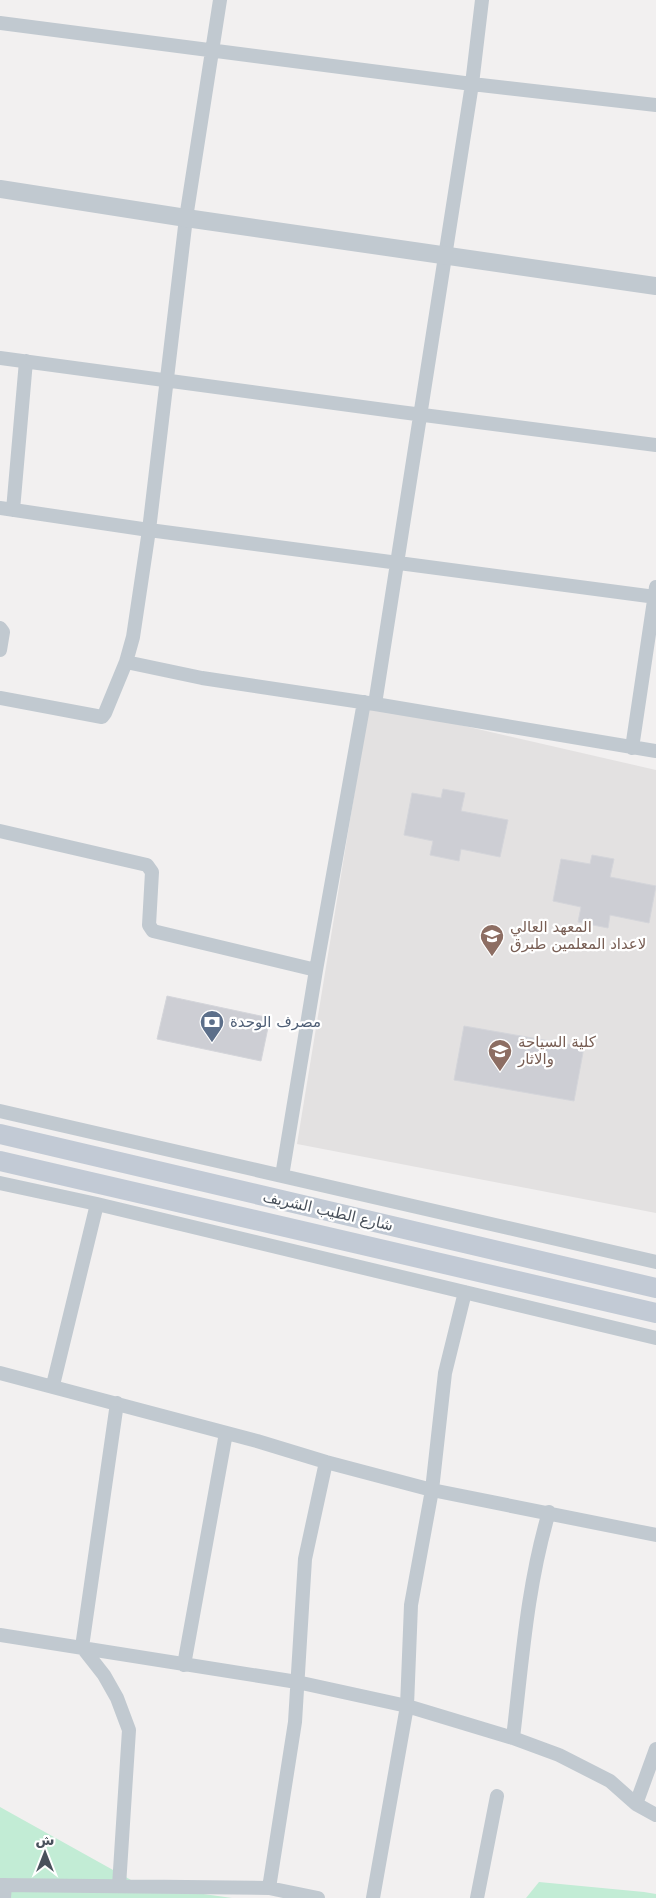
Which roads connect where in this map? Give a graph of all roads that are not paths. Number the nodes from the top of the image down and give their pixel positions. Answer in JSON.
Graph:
{"nodes":[{"id":1,"x":220,"y":0,"type":"edge"},
{"id":2,"x":482,"y":0,"type":"edge"},
{"id":3,"x":0,"y":22,"type":"edge"},
{"id":4,"x":212,"y":51,"type":"junction"},
{"id":5,"x":472,"y":84,"type":"junction"},
{"id":6,"x":656,"y":105,"type":"edge"},
{"id":7,"x":0,"y":189,"type":"edge"},
{"id":8,"x":186,"y":218,"type":"junction"},
{"id":9,"x":445,"y":255,"type":"junction"},
{"id":10,"x":656,"y":286,"type":"edge"},
{"id":11,"x":0,"y":358,"type":"edge"},
{"id":12,"x":26,"y":361,"type":"junction"},
{"id":13,"x":167,"y":379,"type":"junction"},
{"id":14,"x":420,"y":416,"type":"junction"},
{"id":15,"x":656,"y":445,"type":"edge"},
{"id":16,"x":6,"y":509,"type":"edge"},
{"id":17,"x":149,"y":530,"type":"junction"},
{"id":18,"x":396,"y":563,"type":"junction"},
{"id":19,"x":656,"y":593,"type":"edge"},
{"id":20,"x":0,"y":628,"type":"edge"},
{"id":21,"x":0,"y":650,"type":"edge"},
{"id":22,"x":126,"y":662,"type":"junction"},
{"id":23,"x":0,"y":698,"type":"edge"},
{"id":24,"x":370,"y":703,"type":"junction"},
{"id":25,"x":632,"y":748,"type":"junction"},
{"id":26,"x":656,"y":751,"type":"edge"},
{"id":27,"x":0,"y":831,"type":"edge"},
{"id":28,"x":316,"y":970,"type":"junction"},
{"id":29,"x":0,"y":1111,"type":"edge"},
{"id":30,"x":0,"y":1134,"type":"edge"},
{"id":31,"x":0,"y":1161,"type":"edge"},
{"id":32,"x":282,"y":1176,"type":"junction"},
{"id":33,"x":0,"y":1183,"type":"edge"},
{"id":34,"x":97,"y":1204,"type":"junction"},
{"id":35,"x":656,"y":1262,"type":"edge"},
{"id":36,"x":656,"y":1288,"type":"edge"},
{"id":37,"x":464,"y":1292,"type":"junction"},
{"id":38,"x":656,"y":1313,"type":"edge"},
{"id":39,"x":656,"y":1338,"type":"edge"},
{"id":40,"x":0,"y":1373,"type":"edge"},
{"id":41,"x":54,"y":1385,"type":"junction"},
{"id":42,"x":118,"y":1403,"type":"junction"},
{"id":43,"x":226,"y":1432,"type":"junction"},
{"id":44,"x":326,"y":1462,"type":"junction"},
{"id":45,"x":432,"y":1490,"type":"junction"},
{"id":46,"x":549,"y":1512,"type":"junction"},
{"id":47,"x":656,"y":1535,"type":"edge"},
{"id":48,"x":0,"y":1635,"type":"edge"},
{"id":49,"x":82,"y":1647,"type":"junction"},
{"id":50,"x":184,"y":1664,"type":"junction"},
{"id":51,"x":297,"y":1682,"type":"junction"},
{"id":52,"x":407,"y":1706,"type":"junction"},
{"id":53,"x":513,"y":1738,"type":"junction"},
{"id":54,"x":656,"y":1749,"type":"edge"},
{"id":55,"x":497,"y":1796,"type":"dead end"},
{"id":56,"x":636,"y":1804,"type":"junction"},
{"id":57,"x":656,"y":1815,"type":"edge"},
{"id":58,"x":119,"y":1886,"type":"junction"},
{"id":59,"x":269,"y":1888,"type":"junction"},
{"id":60,"x":3,"y":1889,"type":"edge"},
{"id":61,"x":151,"y":1893,"type":"edge"},
{"id":62,"x":318,"y":1898,"type":"edge"},
{"id":63,"x":372,"y":1898,"type":"edge"},
{"id":64,"x":477,"y":1898,"type":"edge"}],
"edges":[{"from":1,"to":4,"type":"street"},
{"from":2,"to":5,"type":"street"},
{"from":3,"to":4,"type":"street"},
{"from":4,"to":5,"type":"street"},
{"from":4,"to":8,"type":"street"},
{"from":5,"to":6,"type":"street"},
{"from":5,"to":9,"type":"street"},
{"from":7,"to":8,"type":"street"},
{"from":8,"to":9,"type":"street"},
{"from":8,"to":13,"type":"street"},
{"from":9,"to":10,"type":"street"},
{"from":9,"to":14,"type":"street"},
{"from":11,"to":12,"type":"street"},
{"from":12,"to":13,"type":"street"},
{"from":12,"to":16,"type":"street"},
{"from":13,"to":14,"type":"street"},
{"from":13,"to":17,"type":"street"},
{"from":14,"to":15,"type":"street"},
{"from":14,"to":18,"type":"street"},
{"from":16,"to":17,"type":"street"},
{"from":17,"to":18,"type":"street"},
{"from":17,"to":22,"type":"street"},
{"from":18,"to":19,"type":"street"},
{"from":18,"to":24,"type":"street"},
{"from":19,"to":25,"type":"street"},
{"from":20,"to":21,"type":"street"},
{"from":22,"to":23,"type":"street"},
{"from":22,"to":24,"type":"street"},
{"from":24,"to":25,"type":"street"},
{"from":24,"to":28,"type":"street"},
{"from":25,"to":26,"type":"street"},
{"from":27,"to":28,"type":"street"},
{"from":28,"to":32,"type":"street"},
{"from":29,"to":32,"type":"street"},
{"from":30,"to":36,"type":"main road","name":"شارع الطيب الشريف"},
{"from":31,"to":38,"type":"main road","name":"شارع الطيب الشريف"},
{"from":32,"to":35,"type":"street"},
{"from":33,"to":34,"type":"street"},
{"from":34,"to":37,"type":"street"},
{"from":34,"to":41,"type":"street"},
{"from":37,"to":39,"type":"street"},
{"from":37,"to":45,"type":"street"},
{"from":40,"to":41,"type":"street"},
{"from":41,"to":42,"type":"street"},
{"from":42,"to":43,"type":"street"},
{"from":42,"to":49,"type":"street"},
{"from":43,"to":44,"type":"street"},
{"from":43,"to":50,"type":"street"},
{"from":44,"to":45,"type":"street"},
{"from":44,"to":51,"type":"street"},
{"from":45,"to":46,"type":"street"},
{"from":45,"to":52,"type":"street"},
{"from":46,"to":47,"type":"street"},
{"from":46,"to":53,"type":"street"},
{"from":48,"to":49,"type":"street"},
{"from":49,"to":50,"type":"street"},
{"from":49,"to":58,"type":"street"},
{"from":50,"to":51,"type":"street"},
{"from":51,"to":52,"type":"street"},
{"from":51,"to":59,"type":"street"},
{"from":52,"to":53,"type":"street"},
{"from":52,"to":63,"type":"street"},
{"from":53,"to":56,"type":"street"},
{"from":54,"to":56,"type":"street"},
{"from":55,"to":64,"type":"street"},
{"from":56,"to":57,"type":"street"},
{"from":58,"to":60,"type":"street"},
{"from":58,"to":61,"type":"street"},
{"from":59,"to":61,"type":"street"},
{"from":59,"to":62,"type":"street"}]}
